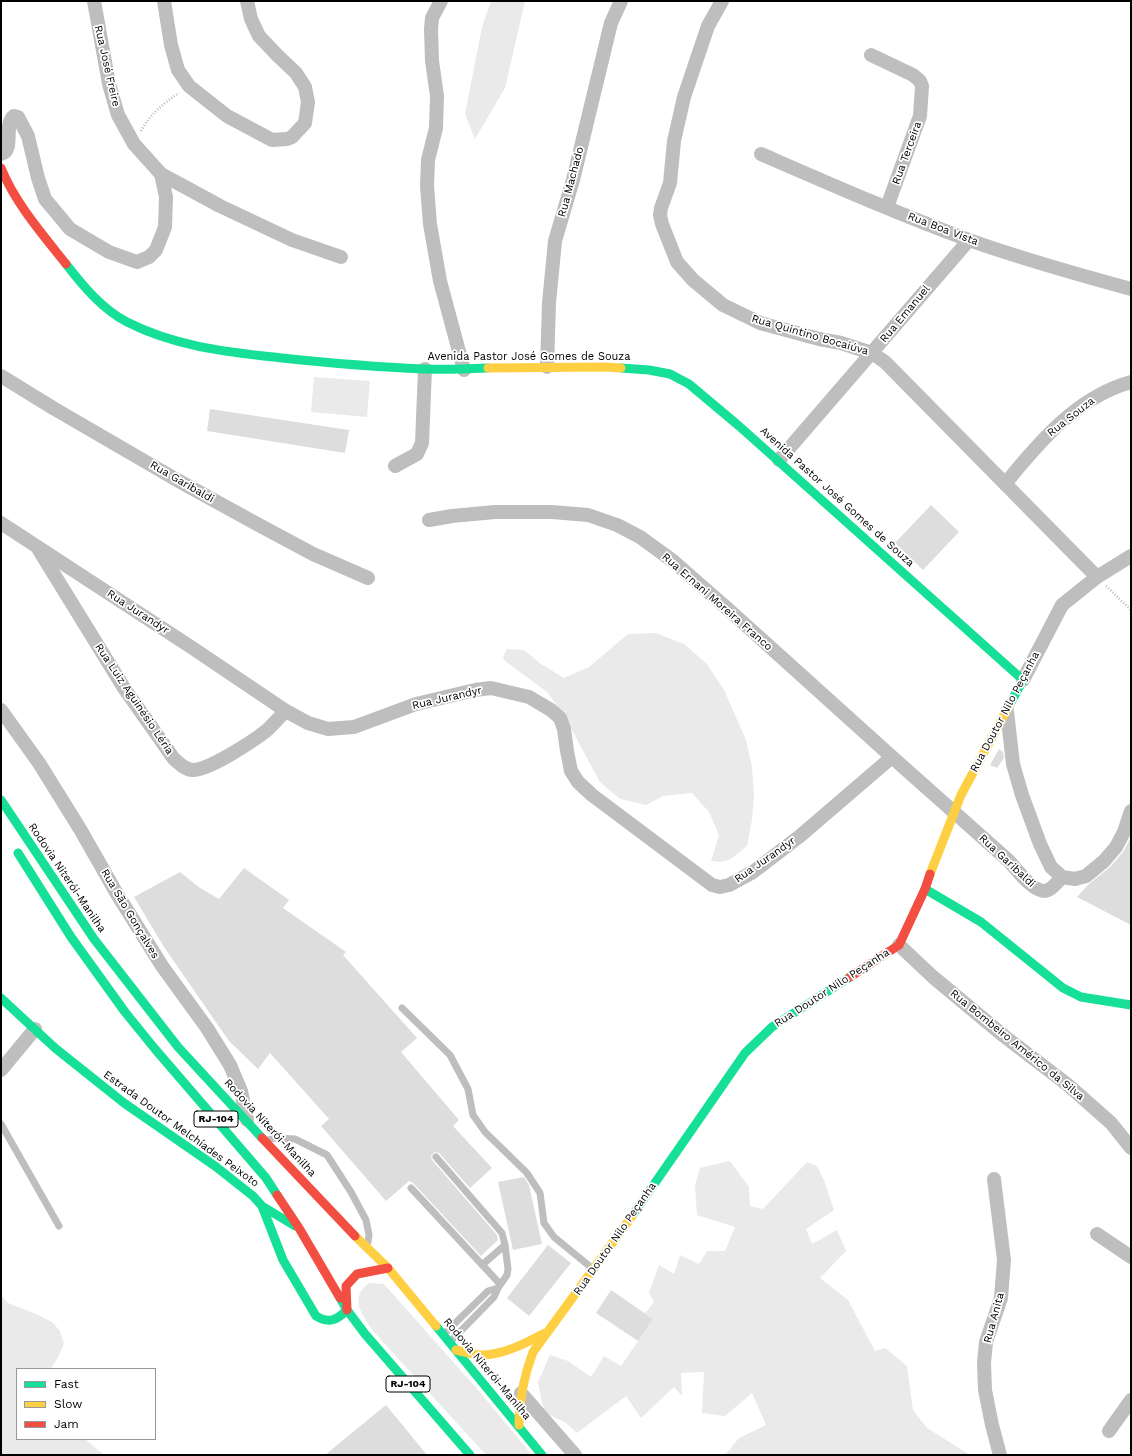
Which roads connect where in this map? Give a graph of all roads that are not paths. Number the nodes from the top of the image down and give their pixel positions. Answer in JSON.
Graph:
{"nodes":[{"id":1,"x":94,"y":1,"type":"edge"},
{"id":2,"x":164,"y":1,"type":"edge"},
{"id":3,"x":247,"y":1,"type":"edge"},
{"id":4,"x":441,"y":1,"type":"edge"},
{"id":5,"x":621,"y":1,"type":"edge"},
{"id":6,"x":722,"y":1,"type":"edge"},
{"id":7,"x":871,"y":55,"type":"dead end"},
{"id":8,"x":1,"y":154,"type":"edge"},
{"id":9,"x":761,"y":154,"type":"dead end"},
{"id":10,"x":1,"y":168,"type":"edge"},
{"id":11,"x":161,"y":174,"type":"junction"},
{"id":12,"x":887,"y":207,"type":"junction"},
{"id":13,"x":969,"y":240,"type":"junction"},
{"id":14,"x":340,"y":257,"type":"dead end"},
{"id":15,"x":1131,"y":289,"type":"edge"},
{"id":16,"x":872,"y":353,"type":"junction"},
{"id":17,"x":547,"y":367,"type":"junction"},
{"id":18,"x":425,"y":369,"type":"junction"},
{"id":19,"x":464,"y":370,"type":"junction"},
{"id":20,"x":1,"y":376,"type":"edge"},
{"id":21,"x":1131,"y":382,"type":"edge"},
{"id":22,"x":779,"y":460,"type":"junction"},
{"id":23,"x":394,"y":466,"type":"dead end"},
{"id":24,"x":1005,"y":484,"type":"junction"},
{"id":25,"x":429,"y":520,"type":"dead end"},
{"id":26,"x":1,"y":523,"type":"edge"},
{"id":27,"x":36,"y":546,"type":"junction"},
{"id":28,"x":1131,"y":556,"type":"edge"},
{"id":29,"x":1097,"y":577,"type":"junction"},
{"id":30,"x":368,"y":578,"type":"dead end"},
{"id":31,"x":1023,"y":680,"type":"junction"},
{"id":32,"x":1,"y":710,"type":"edge"},
{"id":33,"x":286,"y":711,"type":"junction"},
{"id":34,"x":1007,"y":711,"type":"junction"},
{"id":35,"x":892,"y":757,"type":"junction"},
{"id":36,"x":1,"y":800,"type":"edge"},
{"id":37,"x":1131,"y":810,"type":"edge"},
{"id":38,"x":954,"y":812,"type":"junction"},
{"id":39,"x":1127,"y":834,"type":"edge"},
{"id":40,"x":12,"y":844,"type":"dead end"},
{"id":41,"x":1062,"y":877,"type":"junction"},
{"id":42,"x":925,"y":889,"type":"junction"},
{"id":43,"x":899,"y":945,"type":"junction"},
{"id":44,"x":1,"y":998,"type":"edge"},
{"id":45,"x":1131,"y":1005,"type":"edge"},
{"id":46,"x":402,"y":1008,"type":"dead end"},
{"id":47,"x":35,"y":1029,"type":"junction"},
{"id":48,"x":1,"y":1070,"type":"edge"},
{"id":49,"x":248,"y":1123,"type":"junction"},
{"id":50,"x":1,"y":1124,"type":"edge"},
{"id":51,"x":265,"y":1142,"type":"junction"},
{"id":52,"x":1131,"y":1148,"type":"edge"},
{"id":53,"x":436,"y":1157,"type":"dead end"},
{"id":54,"x":994,"y":1179,"type":"dead end"},
{"id":55,"x":411,"y":1188,"type":"dead end"},
{"id":56,"x":262,"y":1206,"type":"junction"},
{"id":57,"x":59,"y":1226,"type":"dead end"},
{"id":58,"x":299,"y":1228,"type":"junction"},
{"id":59,"x":1097,"y":1234,"type":"dead end"},
{"id":60,"x":505,"y":1245,"type":"junction"},
{"id":61,"x":368,"y":1249,"type":"junction"},
{"id":62,"x":1131,"y":1257,"type":"edge"},
{"id":63,"x":482,"y":1265,"type":"junction"},
{"id":64,"x":388,"y":1268,"type":"junction"},
{"id":65,"x":593,"y":1269,"type":"junction"},
{"id":66,"x":499,"y":1286,"type":"junction"},
{"id":67,"x":347,"y":1310,"type":"junction"},
{"id":68,"x":552,"y":1329,"type":"junction"},
{"id":69,"x":446,"y":1338,"type":"junction"},
{"id":70,"x":456,"y":1350,"type":"junction"},
{"id":71,"x":521,"y":1393,"type":"junction"},
{"id":72,"x":1131,"y":1400,"type":"edge"},
{"id":73,"x":519,"y":1425,"type":"junction"},
{"id":74,"x":1109,"y":1431,"type":"dead end"},
{"id":75,"x":470,"y":1455,"type":"edge"},
{"id":76,"x":542,"y":1455,"type":"edge"},
{"id":77,"x":575,"y":1455,"type":"edge"},
{"id":78,"x":1000,"y":1455,"type":"edge"}],
"edges":[{"from":1,"to":11,"type":"street","name":"Rua José Freire"},
{"from":2,"to":3,"type":"street"},
{"from":4,"to":19,"type":"street"},
{"from":5,"to":17,"type":"street","name":"Rua Machado"},
{"from":6,"to":16,"type":"street","name":"Rua Quintino Bocaiúva"},
{"from":7,"to":12,"type":"street","name":"Rua Terceira"},
{"from":8,"to":11,"type":"street","name":"Rua José Freire"},
{"from":9,"to":12,"type":"street","name":"Rua Boa Vista"},
{"from":10,"to":18,"type":"main road","name":"Avenida Pastor José Gomes de Souza"},
{"from":11,"to":14,"type":"street"},
{"from":12,"to":13,"type":"street","name":"Rua Boa Vista"},
{"from":13,"to":15,"type":"street","name":"Rua Boa Vista"},
{"from":13,"to":16,"type":"street","name":"Rua Emanuel"},
{"from":16,"to":22,"type":"street","name":"Rua Emanuel"},
{"from":16,"to":24,"type":"street","name":"Rua Quintino Bocaiúva"},
{"from":17,"to":19,"type":"main road","name":"Avenida Pastor José Gomes de Souza"},
{"from":17,"to":22,"type":"main road","name":"Avenida Pastor José Gomes de Souza"},
{"from":18,"to":19,"type":"main road","name":"Avenida Pastor José Gomes de Souza"},
{"from":18,"to":23,"type":"street"},
{"from":20,"to":30,"type":"street","name":"Rua Garibaldi"},
{"from":21,"to":24,"type":"street","name":"Rua Souza"},
{"from":22,"to":31,"type":"main road","name":"Avenida Pastor José Gomes de Souza"},
{"from":24,"to":29,"type":"street","name":"Rua Quintino Bocaiúva"},
{"from":25,"to":35,"type":"street","name":"Rua Ernani Moreira Franco"},
{"from":26,"to":27,"type":"street","name":"Rua Jurandyr"},
{"from":27,"to":33,"type":"street","name":"Rua Jurandyr"},
{"from":27,"to":33,"type":"street","name":"Rua Luiz Aguinésio Léria"},
{"from":28,"to":29,"type":"street","name":"Rua Doutor Nilo Peçanha"},
{"from":29,"to":31,"type":"street","name":"Rua Doutor Nilo Peçanha"},
{"from":31,"to":34,"type":"main road","name":"Rua Doutor Nilo Peçanha"},
{"from":32,"to":49,"type":"street","name":"Rua São Gonçalves"},
{"from":33,"to":35,"type":"street","name":"Rua Jurandyr"},
{"from":34,"to":38,"type":"main road","name":"Rua Doutor Nilo Peçanha"},
{"from":34,"to":41,"type":"street"},
{"from":35,"to":38,"type":"street","name":"Rua Ernani Moreira Franco"},
{"from":36,"to":49,"type":"main road","name":"Rodovia Niterói-Manilha","number":"RJ-104"},
{"from":37,"to":39,"type":"street"},
{"from":38,"to":41,"type":"street","name":"Rua Garibaldi"},
{"from":38,"to":42,"type":"main road","name":"Rua Doutor Nilo Peçanha"},
{"from":39,"to":41,"type":"street"},
{"from":40,"to":58,"type":"main road","number":"RJ-104"},
{"from":42,"to":43,"type":"main road","name":"Rua Doutor Nilo Peçanha"},
{"from":42,"to":45,"type":"main road"},
{"from":43,"to":52,"type":"street","name":"Rua Bombeiro Américo da Silva"},
{"from":43,"to":65,"type":"main road","name":"Rua Doutor Nilo Peçanha"},
{"from":44,"to":47,"type":"main road","name":"Estrada Doutor Melchíades Peixoto"},
{"from":46,"to":65,"type":"lane"},
{"from":47,"to":48,"type":"street"},
{"from":47,"to":56,"type":"main road","name":"Estrada Doutor Melchíades Peixoto"},
{"from":49,"to":51,"type":"main road","name":"Rodovia Niterói-Manilha","number":"RJ-104"},
{"from":50,"to":57,"type":"lane"},
{"from":51,"to":61,"type":"main road","name":"Rodovia Niterói-Manilha","number":"RJ-104"},
{"from":51,"to":61,"type":"lane"},
{"from":53,"to":60,"type":"lane"},
{"from":54,"to":78,"type":"street","name":"Rua Anita"},
{"from":55,"to":63,"type":"lane"},
{"from":56,"to":58,"type":"main road"},
{"from":56,"to":67,"type":"main road","name":"Estrada Doutor Melchíades Peixoto"},
{"from":58,"to":67,"type":"main road","number":"RJ-104"},
{"from":59,"to":62,"type":"street"},
{"from":60,"to":63,"type":"lane"},
{"from":60,"to":66,"type":"lane"},
{"from":61,"to":64,"type":"main road","name":"Rodovia Niterói-Manilha","number":"RJ-104"},
{"from":63,"to":66,"type":"lane"},
{"from":64,"to":67,"type":"main road"},
{"from":64,"to":69,"type":"main road","name":"Rodovia Niterói-Manilha","number":"RJ-104"},
{"from":65,"to":68,"type":"main road","name":"Rua Doutor Nilo Peçanha"},
{"from":66,"to":69,"type":"lane"},
{"from":67,"to":75,"type":"main road","number":"RJ-104"},
{"from":68,"to":70,"type":"main road","name":"Rua Doutor Nilo Peçanha"},
{"from":68,"to":71,"type":"main road","name":"Rua Doutor Nilo Peçanha"},
{"from":69,"to":70,"type":"main road","name":"Rodovia Niterói-Manilha","number":"RJ-104"},
{"from":70,"to":73,"type":"main road","name":"Rodovia Niterói-Manilha","number":"RJ-104"},
{"from":71,"to":73,"type":"main road","name":"Rua Doutor Nilo Peçanha"},
{"from":71,"to":77,"type":"street"},
{"from":72,"to":74,"type":"street"},
{"from":73,"to":76,"type":"main road","name":"Rodovia Niterói-Manilha","number":"RJ-104"}]}
